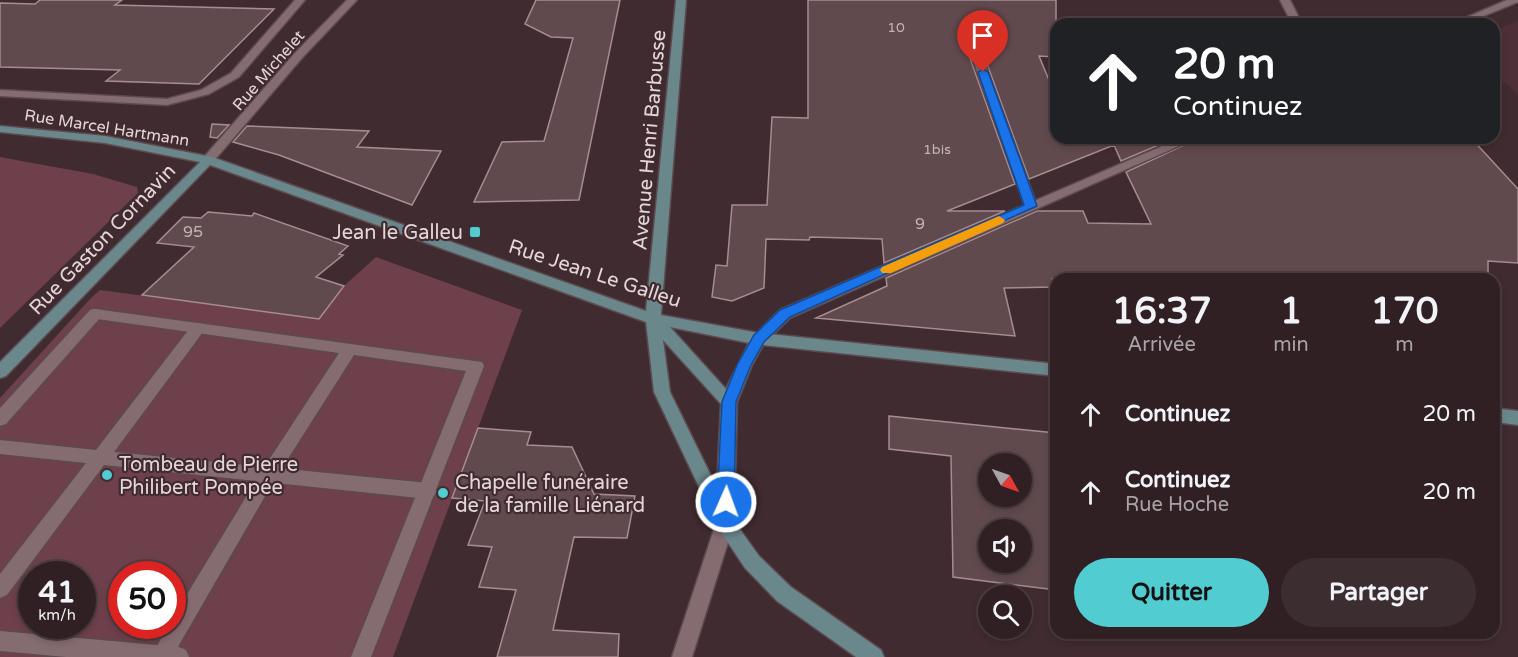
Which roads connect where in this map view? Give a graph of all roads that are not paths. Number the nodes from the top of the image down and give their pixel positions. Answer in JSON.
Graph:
{"nodes":[{"id":1,"x":300,"y":0,"type":"edge"},
{"id":2,"x":352,"y":0,"type":"edge"},
{"id":3,"x":681,"y":0,"type":"edge"},
{"id":4,"x":1285,"y":0,"type":"edge"},
{"id":5,"x":1515,"y":0,"type":"edge"},
{"id":6,"x":1294,"y":18,"type":"edge"},
{"id":7,"x":1471,"y":18,"type":"edge"},
{"id":8,"x":969,"y":32,"type":"dead end"},
{"id":9,"x":0,"y":93,"type":"edge"},
{"id":10,"x":0,"y":129,"type":"edge"},
{"id":11,"x":1177,"y":144,"type":"edge"},
{"id":12,"x":208,"y":160,"type":"junction"},
{"id":13,"x":1031,"y":206,"type":"junction"},
{"id":14,"x":653,"y":319,"type":"junction"},
{"id":15,"x":198,"y":328,"type":"junction"},
{"id":16,"x":759,"y":339,"type":"junction"},
{"id":17,"x":350,"y":349,"type":"junction"},
{"id":18,"x":1050,"y":369,"type":"edge"},
{"id":19,"x":0,"y":372,"type":"edge"},
{"id":20,"x":729,"y":402,"type":"junction"},
{"id":21,"x":1500,"y":416,"type":"edge"},
{"id":22,"x":1518,"y":418,"type":"edge"},
{"id":23,"x":0,"y":419,"type":"edge"},
{"id":24,"x":0,"y":447,"type":"edge"},
{"id":25,"x":100,"y":457,"type":"junction"},
{"id":26,"x":269,"y":474,"type":"junction"},
{"id":27,"x":428,"y":491,"type":"junction"},
{"id":28,"x":725,"y":523,"type":"junction"},
{"id":29,"x":0,"y":589,"type":"edge"},
{"id":30,"x":0,"y":641,"type":"edge"},
{"id":31,"x":167,"y":656,"type":"edge"},
{"id":32,"x":362,"y":657,"type":"edge"},
{"id":33,"x":682,"y":657,"type":"edge"},
{"id":34,"x":874,"y":657,"type":"edge"}],
"edges":[{"from":1,"to":9,"type":"street"},
{"from":2,"to":12,"type":"street","name":"Rue Michelet"},
{"from":3,"to":14,"type":"main road","name":"Avenue Henri Barbusse"},
{"from":4,"to":6,"type":"street"},
{"from":5,"to":7,"type":"street"},
{"from":8,"to":13,"type":"street"},
{"from":10,"to":12,"type":"main road","name":"Rue Marcel Hartmann"},
{"from":11,"to":13,"type":"street"},
{"from":12,"to":14,"type":"main road","name":"Rue Jean Le Galleu"},
{"from":12,"to":19,"type":"main road","name":"Rue Gaston Cornavin"},
{"from":13,"to":16,"type":"street"},
{"from":14,"to":16,"type":"main road","name":"Rue Jean Le Galleu"},
{"from":14,"to":20,"type":"main road"},
{"from":14,"to":28,"type":"main road","name":"Avenue Henri Barbusse"},
{"from":15,"to":17,"type":"street"},
{"from":15,"to":23,"type":"street"},
{"from":15,"to":25,"type":"street"},
{"from":16,"to":18,"type":"main road","name":"Rue Jean Le Galleu"},
{"from":16,"to":20,"type":"main road"},
{"from":17,"to":26,"type":"street"},
{"from":17,"to":27,"type":"street"},
{"from":20,"to":28,"type":"main road"},
{"from":21,"to":22,"type":"main road"},
{"from":24,"to":25,"type":"street"},
{"from":25,"to":26,"type":"street"},
{"from":25,"to":29,"type":"street"},
{"from":26,"to":27,"type":"street"},
{"from":26,"to":31,"type":"street"},
{"from":27,"to":32,"type":"street"},
{"from":28,"to":33,"type":"street"},
{"from":28,"to":34,"type":"main road","name":"Avenue Henri Barbusse"},
{"from":30,"to":31,"type":"street"}]}
